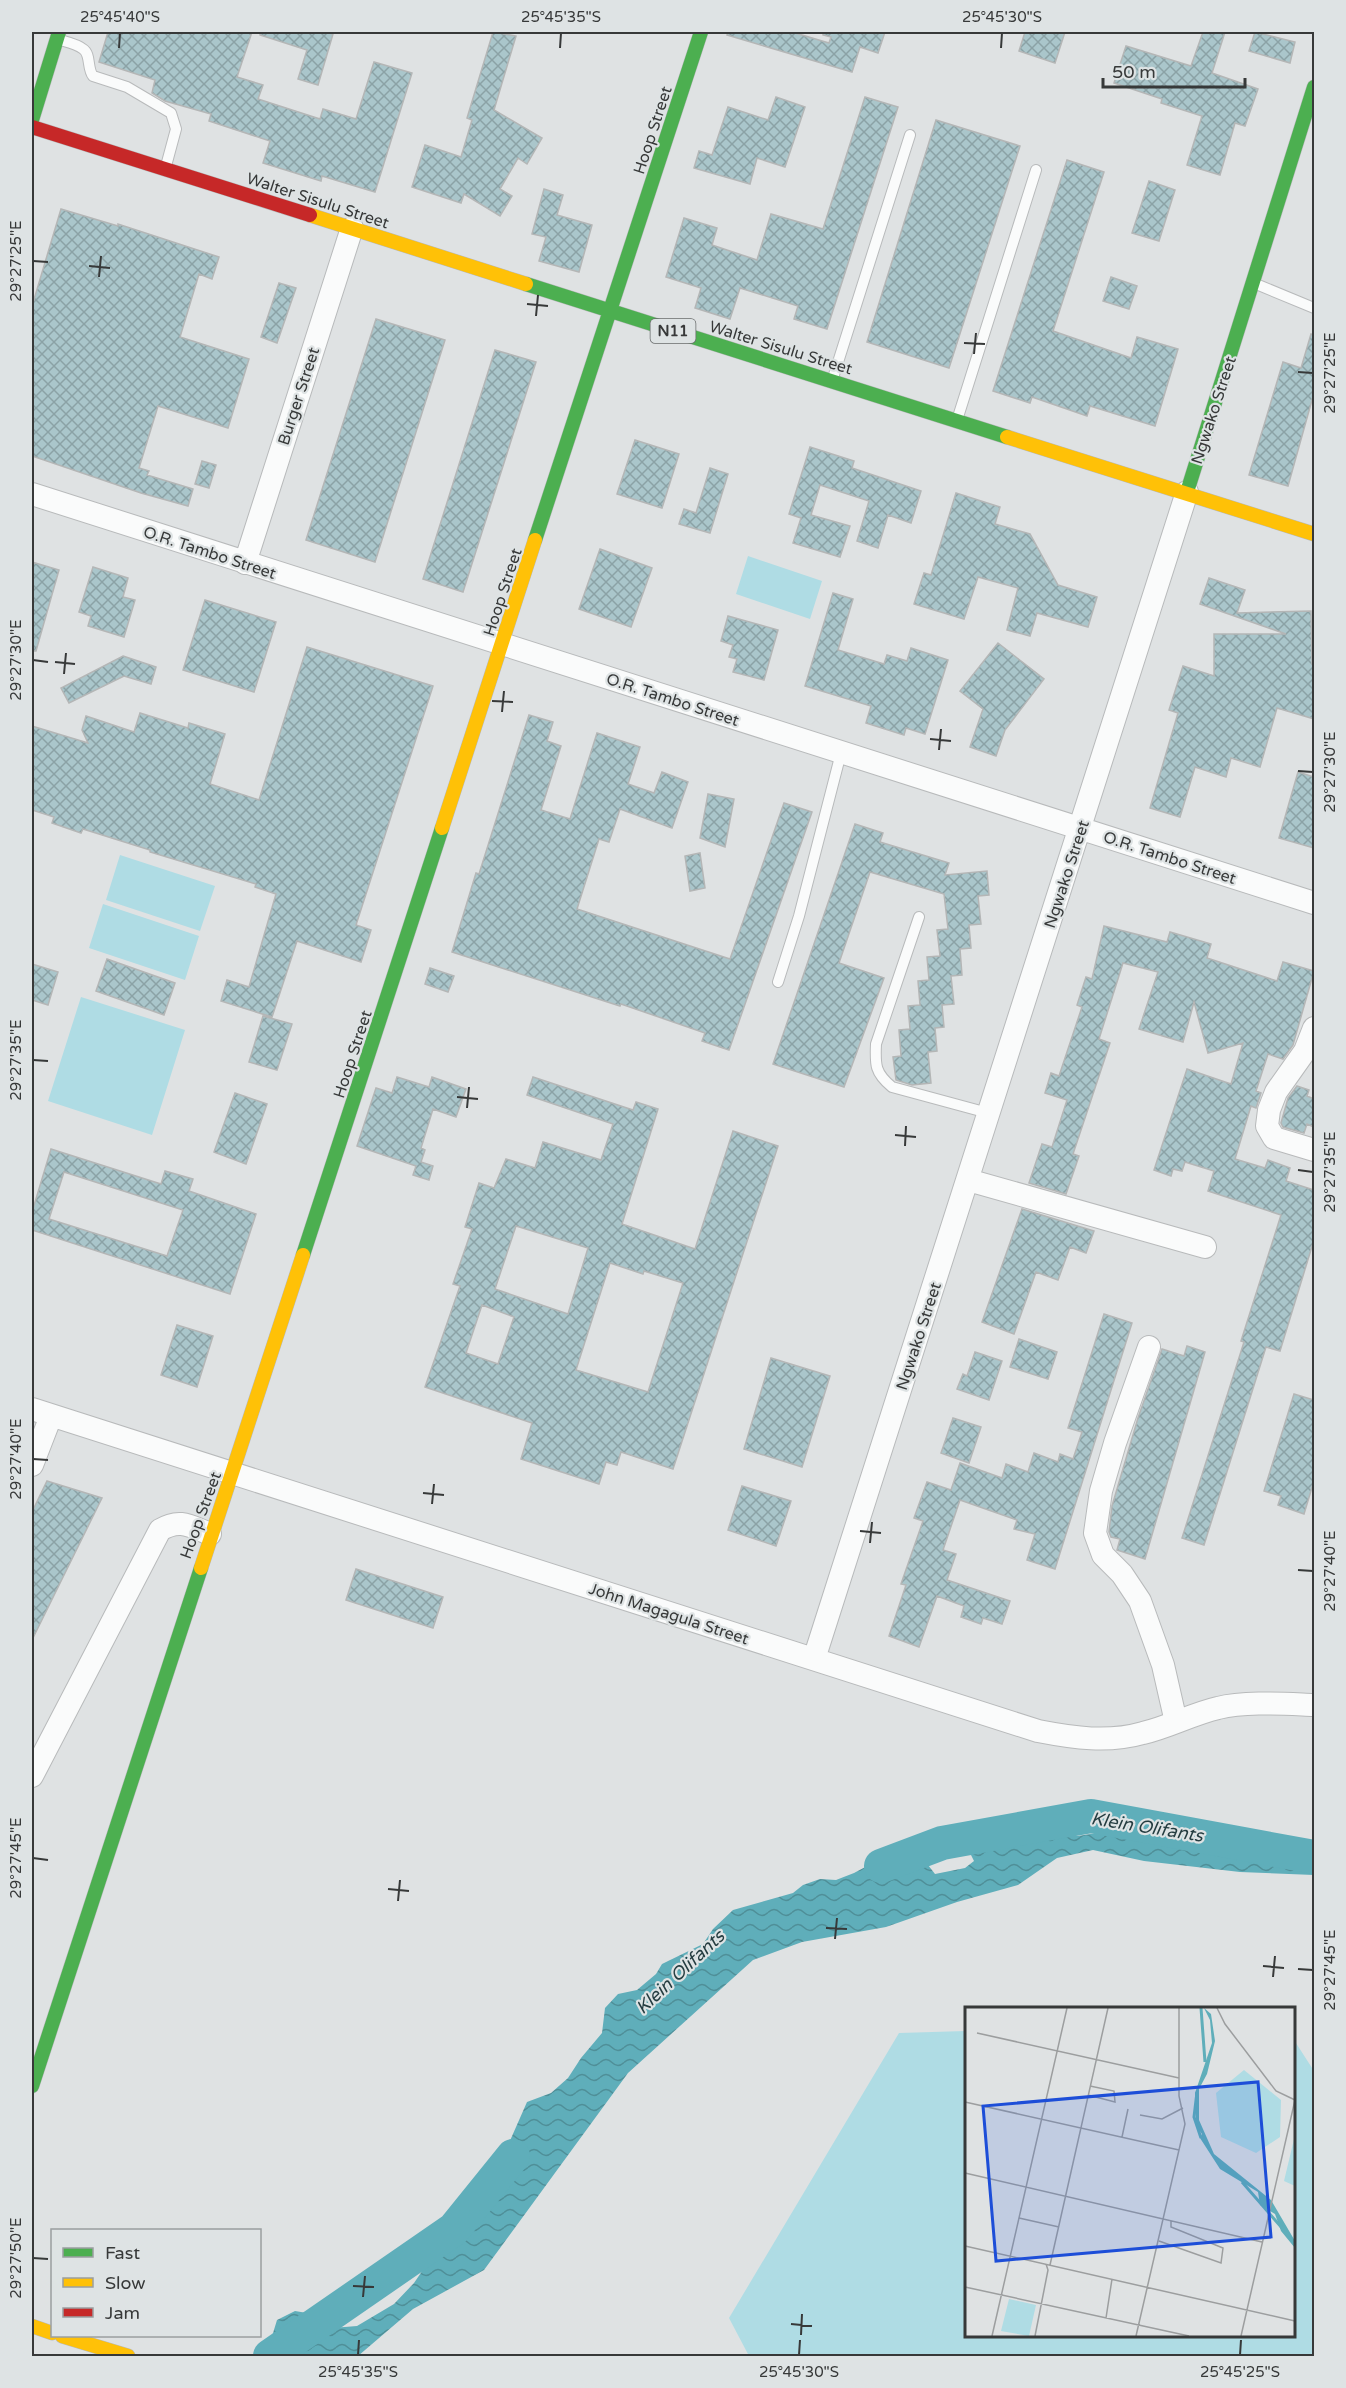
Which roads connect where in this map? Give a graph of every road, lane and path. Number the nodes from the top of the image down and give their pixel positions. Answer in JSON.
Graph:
{"nodes":[{"id":1,"x":700,"y":32,"type":"edge"},
{"id":2,"x":58,"y":35,"type":"edge"},
{"id":3,"x":1314,"y":87,"type":"edge"},
{"id":4,"x":32,"y":120,"type":"edge"},
{"id":5,"x":32,"y":127,"type":"edge"},
{"id":6,"x":910,"y":135,"type":"dead end"},
{"id":7,"x":165,"y":168,"type":"junction"},
{"id":8,"x":1036,"y":170,"type":"dead end"},
{"id":9,"x":352,"y":228,"type":"junction"},
{"id":10,"x":1253,"y":283,"type":"junction"},
{"id":11,"x":1314,"y":308,"type":"edge"},
{"id":12,"x":611,"y":312,"type":"junction"},
{"id":13,"x":832,"y":381,"type":"junction"},
{"id":14,"x":957,"y":420,"type":"junction"},
{"id":15,"x":1187,"y":492,"type":"junction"},
{"id":16,"x":32,"y":494,"type":"edge"},
{"id":17,"x":1314,"y":534,"type":"edge"},
{"id":18,"x":245,"y":563,"type":"junction"},
{"id":19,"x":502,"y":644,"type":"junction"},
{"id":20,"x":841,"y":753,"type":"junction"},
{"id":21,"x":1080,"y":828,"type":"junction"},
{"id":22,"x":1314,"y":903,"type":"edge"},
{"id":23,"x":919,"y":917,"type":"dead end"},
{"id":24,"x":777,"y":982,"type":"dead end"},
{"id":25,"x":1314,"y":1028,"type":"edge"},
{"id":26,"x":988,"y":1113,"type":"junction"},
{"id":27,"x":1314,"y":1150,"type":"edge"},
{"id":28,"x":968,"y":1180,"type":"junction"},
{"id":29,"x":1205,"y":1247,"type":"dead end"},
{"id":30,"x":1149,"y":1347,"type":"dead end"},
{"id":31,"x":41,"y":1412,"type":"edge"},
{"id":32,"x":32,"y":1465,"type":"edge"},
{"id":33,"x":232,"y":1475,"type":"junction"},
{"id":34,"x":210,"y":1534,"type":"junction"},
{"id":35,"x":814,"y":1659,"type":"junction"},
{"id":36,"x":1314,"y":1705,"type":"edge"},
{"id":37,"x":1176,"y":1722,"type":"junction"},
{"id":38,"x":32,"y":1776,"type":"edge"},
{"id":39,"x":32,"y":2086,"type":"edge"},
{"id":40,"x":32,"y":2326,"type":"edge"},
{"id":41,"x":51,"y":2332,"type":"edge"},
{"id":42,"x":65,"y":2337,"type":"edge"},
{"id":43,"x":128,"y":2356,"type":"edge"}],
"edges":[{"from":1,"to":12,"type":"main road","name":"Hoop Street"},
{"from":2,"to":4,"type":"main road"},
{"from":2,"to":7,"type":"lane"},
{"from":3,"to":10,"type":"main road","name":"Ngwako Street"},
{"from":5,"to":7,"type":"main road","name":"Walter Sisulu Street","number":"N11"},
{"from":6,"to":13,"type":"lane"},
{"from":7,"to":9,"type":"main road","name":"Walter Sisulu Street","number":"N11"},
{"from":8,"to":14,"type":"lane"},
{"from":9,"to":12,"type":"main road","name":"Walter Sisulu Street","number":"N11"},
{"from":9,"to":18,"type":"street","name":"Burger Street"},
{"from":10,"to":11,"type":"lane"},
{"from":10,"to":15,"type":"main road","name":"Ngwako Street"},
{"from":12,"to":13,"type":"main road","name":"Walter Sisulu Street","number":"N11"},
{"from":12,"to":19,"type":"main road","name":"Hoop Street"},
{"from":13,"to":14,"type":"main road","name":"Walter Sisulu Street","number":"N11"},
{"from":14,"to":15,"type":"main road","name":"Walter Sisulu Street","number":"N11"},
{"from":15,"to":17,"type":"main road","name":"Walter Sisulu Street","number":"N11"},
{"from":15,"to":21,"type":"street","name":"Ngwako Street"},
{"from":16,"to":18,"type":"street","name":"O.R. Tambo Street"},
{"from":18,"to":19,"type":"street","name":"O.R. Tambo Street"},
{"from":19,"to":20,"type":"street","name":"O.R. Tambo Street"},
{"from":19,"to":33,"type":"main road","name":"Hoop Street"},
{"from":20,"to":21,"type":"street","name":"O.R. Tambo Street"},
{"from":20,"to":24,"type":"lane"},
{"from":21,"to":22,"type":"street","name":"O.R. Tambo Street"},
{"from":21,"to":26,"type":"street","name":"Ngwako Street"},
{"from":23,"to":26,"type":"lane"},
{"from":25,"to":27,"type":"street"},
{"from":26,"to":28,"type":"street","name":"Ngwako Street"},
{"from":28,"to":29,"type":"street"},
{"from":28,"to":35,"type":"street","name":"Ngwako Street"},
{"from":30,"to":37,"type":"street"},
{"from":31,"to":32,"type":"street"},
{"from":31,"to":33,"type":"street","name":"John Magagula Street"},
{"from":33,"to":34,"type":"main road","name":"Hoop Street"},
{"from":33,"to":35,"type":"street","name":"John Magagula Street"},
{"from":34,"to":38,"type":"street"},
{"from":34,"to":39,"type":"main road","name":"Hoop Street"},
{"from":35,"to":37,"type":"street","name":"John Magagula Street"},
{"from":36,"to":37,"type":"street","name":"John Magagula Street"},
{"from":40,"to":41,"type":"main road"},
{"from":42,"to":43,"type":"main road"}]}
